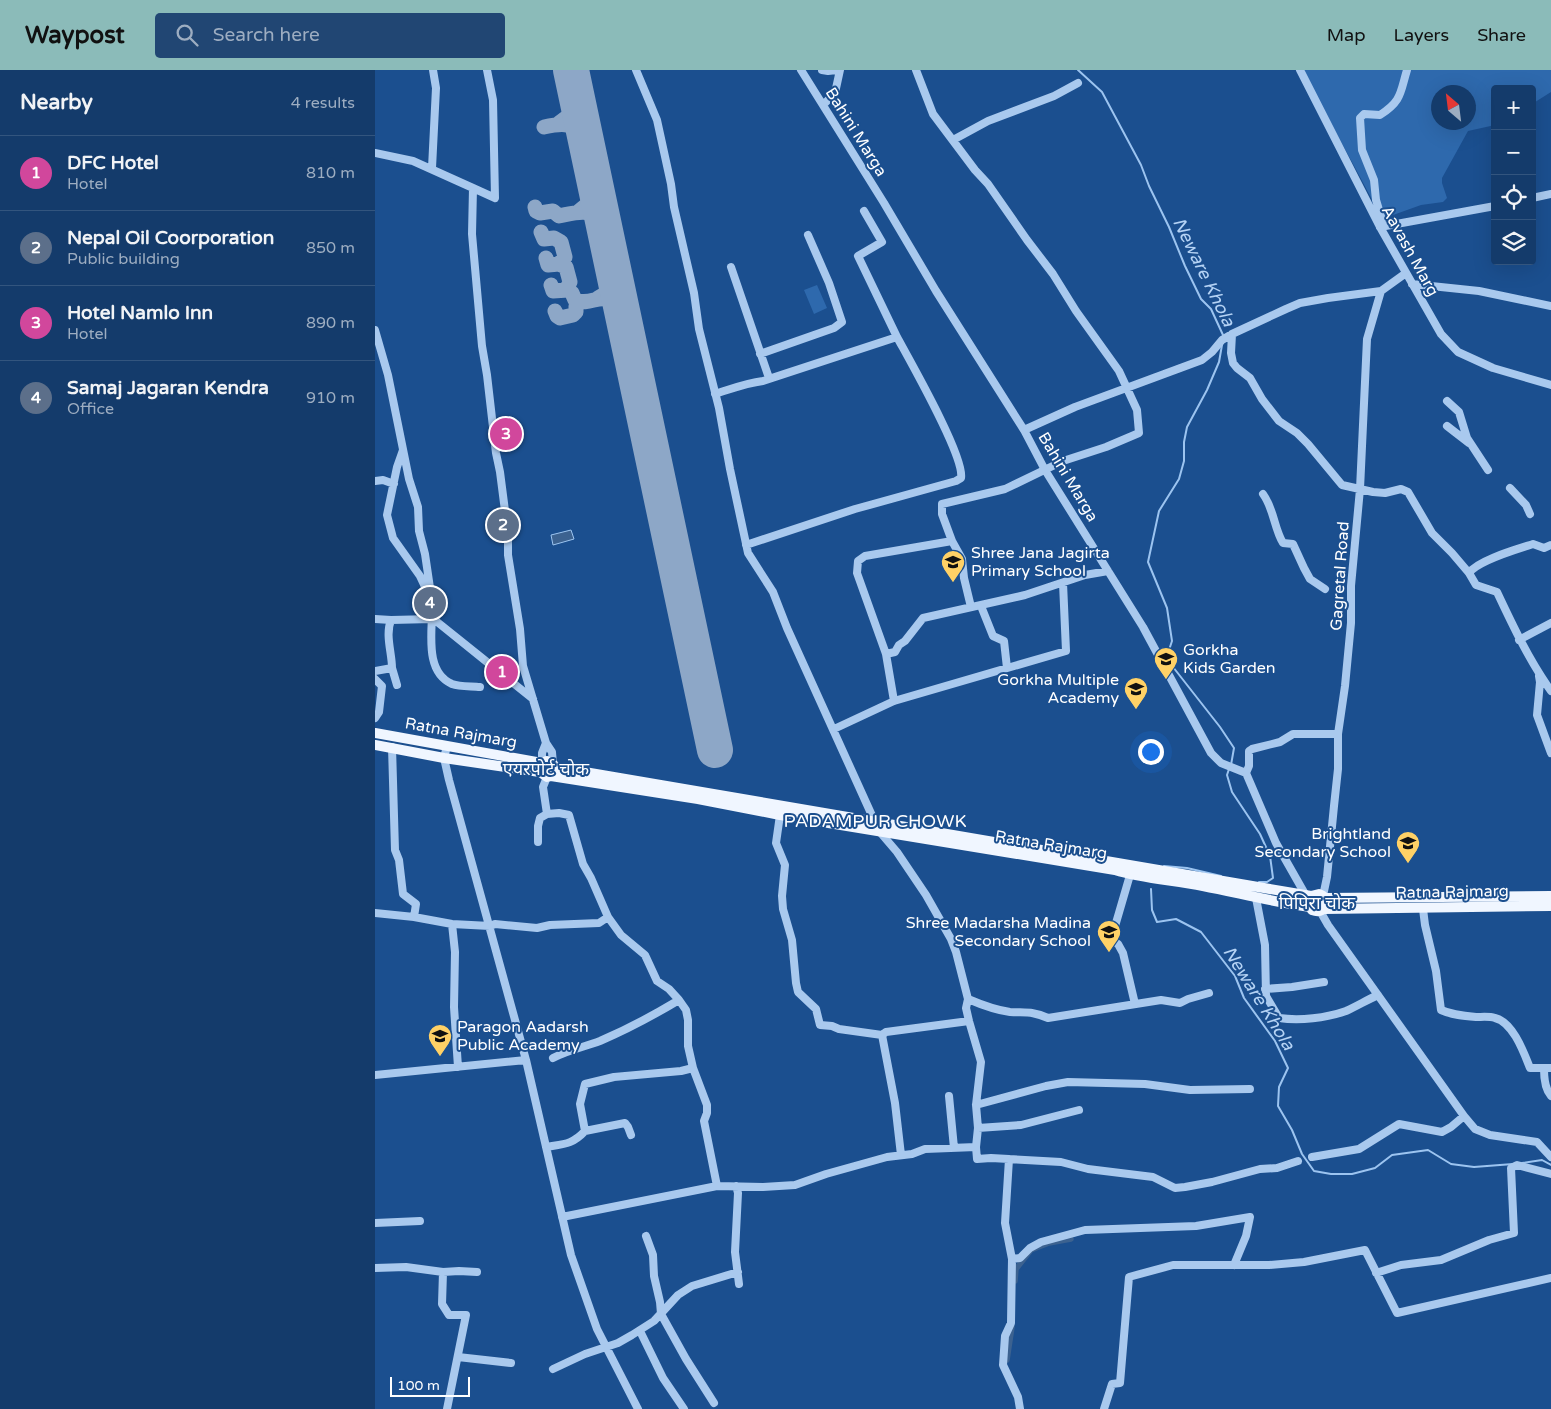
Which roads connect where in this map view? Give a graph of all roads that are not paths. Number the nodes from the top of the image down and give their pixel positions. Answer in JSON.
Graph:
{"nodes":[{"id":1,"x":433,"y":70,"type":"edge"},
{"id":2,"x":487,"y":70,"type":"edge"},
{"id":3,"x":636,"y":70,"type":"edge"},
{"id":4,"x":801,"y":70,"type":"edge"},
{"id":5,"x":822,"y":70,"type":"edge"},
{"id":6,"x":838,"y":70,"type":"edge"},
{"id":7,"x":916,"y":70,"type":"edge"},
{"id":8,"x":1300,"y":70,"type":"edge"},
{"id":9,"x":1407,"y":70,"type":"edge"},
{"id":10,"x":1078,"y":83,"type":"dead end"},
{"id":11,"x":823,"y":104,"type":"junction"},
{"id":12,"x":953,"y":140,"type":"junction"},
{"id":13,"x":375,"y":152,"type":"edge"},
{"id":14,"x":432,"y":168,"type":"junction"},
{"id":15,"x":473,"y":188,"type":"junction"},
{"id":16,"x":1551,"y":194,"type":"edge"},
{"id":17,"x":1536,"y":197,"type":"edge"},
{"id":18,"x":1491,"y":207,"type":"edge"},
{"id":19,"x":864,"y":211,"type":"dead end"},
{"id":20,"x":1380,"y":227,"type":"junction"},
{"id":21,"x":808,"y":235,"type":"dead end"},
{"id":22,"x":731,"y":267,"type":"dead end"},
{"id":23,"x":1406,"y":273,"type":"junction"},
{"id":24,"x":1412,"y":284,"type":"junction"},
{"id":25,"x":1381,"y":291,"type":"junction"},
{"id":26,"x":1551,"y":306,"type":"edge"},
{"id":27,"x":375,"y":330,"type":"edge"},
{"id":28,"x":1232,"y":334,"type":"junction"},
{"id":29,"x":897,"y":337,"type":"junction"},
{"id":30,"x":760,"y":354,"type":"junction"},
{"id":31,"x":769,"y":378,"type":"junction"},
{"id":32,"x":1551,"y":385,"type":"edge"},
{"id":33,"x":1127,"y":386,"type":"junction"},
{"id":34,"x":715,"y":394,"type":"junction"},
{"id":35,"x":1447,"y":401,"type":"dead end"},
{"id":36,"x":1447,"y":426,"type":"dead end"},
{"id":37,"x":1024,"y":430,"type":"junction"},
{"id":38,"x":1470,"y":444,"type":"junction"},
{"id":39,"x":403,"y":450,"type":"junction"},
{"id":40,"x":1045,"y":470,"type":"junction"},
{"id":41,"x":1488,"y":470,"type":"dead end"},
{"id":42,"x":375,"y":481,"type":"edge"},
{"id":43,"x":394,"y":484,"type":"junction"},
{"id":44,"x":1510,"y":488,"type":"dead end"},
{"id":45,"x":1360,"y":489,"type":"junction"},
{"id":46,"x":1263,"y":494,"type":"dead end"},
{"id":47,"x":1530,"y":514,"type":"dead end"},
{"id":48,"x":952,"y":541,"type":"junction"},
{"id":49,"x":746,"y":545,"type":"junction"},
{"id":50,"x":1551,"y":545,"type":"edge"},
{"id":51,"x":1108,"y":570,"type":"junction"},
{"id":52,"x":1469,"y":573,"type":"junction"},
{"id":53,"x":1063,"y":583,"type":"junction"},
{"id":54,"x":1325,"y":589,"type":"dead end"},
{"id":55,"x":971,"y":606,"type":"junction"},
{"id":56,"x":981,"y":606,"type":"junction"},
{"id":57,"x":375,"y":618,"type":"edge"},
{"id":58,"x":431,"y":619,"type":"junction"},
{"id":59,"x":391,"y":620,"type":"junction"},
{"id":60,"x":1551,"y":623,"type":"edge"},
{"id":61,"x":1519,"y":640,"type":"junction"},
{"id":62,"x":886,"y":654,"type":"junction"},
{"id":63,"x":392,"y":668,"type":"junction"},
{"id":64,"x":1007,"y":668,"type":"junction"},
{"id":65,"x":375,"y":671,"type":"edge"},
{"id":66,"x":1539,"y":674,"type":"junction"},
{"id":67,"x":375,"y":679,"type":"edge"},
{"id":68,"x":397,"y":685,"type":"dead end"},
{"id":69,"x":480,"y":687,"type":"dead end"},
{"id":70,"x":1551,"y":691,"type":"edge"},
{"id":71,"x":533,"y":699,"type":"junction"},
{"id":72,"x":894,"y":701,"type":"junction"},
{"id":73,"x":375,"y":718,"type":"edge"},
{"id":74,"x":834,"y":729,"type":"junction"},
{"id":75,"x":375,"y":733,"type":"edge"},
{"id":76,"x":1338,"y":734,"type":"junction"},
{"id":77,"x":375,"y":745,"type":"edge"},
{"id":78,"x":447,"y":746,"type":"junction"},
{"id":79,"x":392,"y":748,"type":"junction"},
{"id":80,"x":1551,"y":754,"type":"edge"},
{"id":81,"x":444,"y":758,"type":"junction"},
{"id":82,"x":548,"y":770,"type":"junction"},
{"id":83,"x":1245,"y":773,"type":"junction"},
{"id":84,"x":547,"y":814,"type":"junction"},
{"id":85,"x":780,"y":815,"type":"junction"},
{"id":86,"x":877,"y":826,"type":"junction"},
{"id":87,"x":538,"y":842,"type":"dead end"},
{"id":88,"x":1130,"y":875,"type":"junction"},
{"id":89,"x":1308,"y":895,"type":"junction"},
{"id":90,"x":1551,"y":896,"type":"edge"},
{"id":91,"x":1256,"y":898,"type":"junction"},
{"id":92,"x":1323,"y":903,"type":"junction"},
{"id":93,"x":1551,"y":906,"type":"edge"},
{"id":94,"x":1310,"y":907,"type":"junction"},
{"id":95,"x":1423,"y":909,"type":"junction"},
{"id":96,"x":375,"y":913,"type":"edge"},
{"id":97,"x":414,"y":917,"type":"junction"},
{"id":98,"x":608,"y":917,"type":"junction"},
{"id":99,"x":452,"y":924,"type":"junction"},
{"id":100,"x":490,"y":926,"type":"junction"},
{"id":101,"x":1324,"y":982,"type":"dead end"},
{"id":102,"x":1265,"y":989,"type":"junction"},
{"id":103,"x":1209,"y":993,"type":"dead end"},
{"id":104,"x":1378,"y":995,"type":"junction"},
{"id":105,"x":968,"y":999,"type":"junction"},
{"id":106,"x":679,"y":1000,"type":"junction"},
{"id":107,"x":1135,"y":1004,"type":"junction"},
{"id":108,"x":969,"y":1021,"type":"junction"},
{"id":109,"x":882,"y":1034,"type":"junction"},
{"id":110,"x":553,"y":1058,"type":"dead end"},
{"id":111,"x":526,"y":1060,"type":"junction"},
{"id":112,"x":459,"y":1066,"type":"junction"},
{"id":113,"x":693,"y":1068,"type":"junction"},
{"id":114,"x":1547,"y":1068,"type":"edge"},
{"id":115,"x":375,"y":1075,"type":"edge"},
{"id":116,"x":1250,"y":1089,"type":"dead end"},
{"id":117,"x":949,"y":1096,"type":"dead end"},
{"id":118,"x":1551,"y":1096,"type":"edge"},
{"id":119,"x":976,"y":1105,"type":"junction"},
{"id":120,"x":1079,"y":1110,"type":"dead end"},
{"id":121,"x":1464,"y":1116,"type":"junction"},
{"id":122,"x":978,"y":1128,"type":"junction"},
{"id":123,"x":585,"y":1131,"type":"junction"},
{"id":124,"x":631,"y":1135,"type":"dead end"},
{"id":125,"x":546,"y":1147,"type":"junction"},
{"id":126,"x":976,"y":1147,"type":"junction"},
{"id":127,"x":954,"y":1148,"type":"junction"},
{"id":128,"x":901,"y":1155,"type":"junction"},
{"id":129,"x":1312,"y":1157,"type":"dead end"},
{"id":130,"x":1551,"y":1157,"type":"edge"},
{"id":131,"x":1009,"y":1159,"type":"junction"},
{"id":132,"x":1298,"y":1161,"type":"dead end"},
{"id":133,"x":1551,"y":1174,"type":"edge"},
{"id":134,"x":717,"y":1186,"type":"junction"},
{"id":135,"x":737,"y":1186,"type":"junction"},
{"id":136,"x":562,"y":1217,"type":"junction"},
{"id":137,"x":420,"y":1221,"type":"dead end"},
{"id":138,"x":375,"y":1223,"type":"edge"},
{"id":139,"x":647,"y":1236,"type":"dead end"},
{"id":140,"x":1012,"y":1259,"type":"junction"},
{"id":141,"x":1233,"y":1265,"type":"junction"},
{"id":142,"x":375,"y":1268,"type":"edge"},
{"id":143,"x":443,"y":1272,"type":"junction"},
{"id":144,"x":477,"y":1272,"type":"dead end"},
{"id":145,"x":739,"y":1272,"type":"junction"},
{"id":146,"x":1376,"y":1273,"type":"junction"},
{"id":147,"x":1551,"y":1278,"type":"edge"},
{"id":148,"x":739,"y":1284,"type":"dead end"},
{"id":149,"x":661,"y":1314,"type":"junction"},
{"id":150,"x":640,"y":1330,"type":"junction"},
{"id":151,"x":606,"y":1348,"type":"junction"},
{"id":152,"x":458,"y":1357,"type":"junction"},
{"id":153,"x":511,"y":1363,"type":"dead end"},
{"id":154,"x":553,"y":1369,"type":"dead end"},
{"id":155,"x":714,"y":1403,"type":"dead end"},
{"id":156,"x":447,"y":1409,"type":"edge"},
{"id":157,"x":638,"y":1409,"type":"edge"},
{"id":158,"x":684,"y":1409,"type":"edge"},
{"id":159,"x":1020,"y":1409,"type":"edge"},
{"id":160,"x":1104,"y":1409,"type":"edge"}],
"edges":[{"from":1,"to":14,"type":"street"},
{"from":2,"to":15,"type":"street"},
{"from":3,"to":34,"type":"street"},
{"from":4,"to":11,"type":"street","name":"Bahini Marga"},
{"from":5,"to":6,"type":"street"},
{"from":6,"to":11,"type":"street"},
{"from":7,"to":12,"type":"street"},
{"from":8,"to":20,"type":"street","name":"Aavash Marg"},
{"from":9,"to":20,"type":"street"},
{"from":10,"to":12,"type":"street"},
{"from":11,"to":37,"type":"street","name":"Bahini Marga"},
{"from":12,"to":33,"type":"street"},
{"from":13,"to":14,"type":"street"},
{"from":14,"to":15,"type":"street"},
{"from":15,"to":71,"type":"street"},
{"from":16,"to":17,"type":"street"},
{"from":18,"to":20,"type":"street"},
{"from":19,"to":29,"type":"street"},
{"from":20,"to":23,"type":"street","name":"Aavash Marg"},
{"from":21,"to":30,"type":"street"},
{"from":22,"to":30,"type":"street"},
{"from":23,"to":24,"type":"street","name":"Aavash Marg"},
{"from":23,"to":25,"type":"street"},
{"from":24,"to":26,"type":"street"},
{"from":24,"to":32,"type":"street","name":"Aavash Marg"},
{"from":25,"to":28,"type":"street"},
{"from":25,"to":45,"type":"street","name":"Gagretal Road"},
{"from":27,"to":39,"type":"street"},
{"from":28,"to":33,"type":"street"},
{"from":28,"to":45,"type":"street"},
{"from":29,"to":31,"type":"street"},
{"from":29,"to":49,"type":"street"},
{"from":30,"to":31,"type":"street"},
{"from":31,"to":34,"type":"street"},
{"from":33,"to":37,"type":"street"},
{"from":33,"to":40,"type":"street"},
{"from":34,"to":49,"type":"street"},
{"from":35,"to":38,"type":"street"},
{"from":36,"to":38,"type":"street"},
{"from":37,"to":40,"type":"street","name":"Bahini Marga"},
{"from":38,"to":41,"type":"street"},
{"from":39,"to":43,"type":"street"},
{"from":39,"to":71,"type":"street"},
{"from":40,"to":48,"type":"street"},
{"from":40,"to":51,"type":"street","name":"Bahini Marga"},
{"from":42,"to":43,"type":"street"},
{"from":43,"to":58,"type":"street"},
{"from":44,"to":47,"type":"street"},
{"from":45,"to":52,"type":"street"},
{"from":45,"to":76,"type":"street","name":"Gagretal Road"},
{"from":46,"to":54,"type":"street"},
{"from":48,"to":55,"type":"street"},
{"from":48,"to":62,"type":"street"},
{"from":49,"to":74,"type":"street"},
{"from":50,"to":52,"type":"street"},
{"from":51,"to":53,"type":"street"},
{"from":51,"to":83,"type":"street","name":"Bahini Marga"},
{"from":52,"to":61,"type":"street"},
{"from":53,"to":56,"type":"street"},
{"from":53,"to":64,"type":"street"},
{"from":55,"to":56,"type":"street"},
{"from":55,"to":62,"type":"street"},
{"from":56,"to":64,"type":"street"},
{"from":57,"to":59,"type":"street"},
{"from":58,"to":59,"type":"street"},
{"from":58,"to":69,"type":"street"},
{"from":59,"to":63,"type":"street"},
{"from":60,"to":61,"type":"street"},
{"from":61,"to":66,"type":"street"},
{"from":62,"to":72,"type":"street"},
{"from":63,"to":65,"type":"street"},
{"from":63,"to":68,"type":"street"},
{"from":64,"to":72,"type":"street"},
{"from":66,"to":70,"type":"street"},
{"from":66,"to":80,"type":"street"},
{"from":67,"to":73,"type":"street"},
{"from":71,"to":82,"type":"street"},
{"from":72,"to":74,"type":"street"},
{"from":74,"to":86,"type":"street"},
{"from":75,"to":78,"type":"main road","name":"Ratna Rajmarg"},
{"from":76,"to":83,"type":"street"},
{"from":76,"to":92,"type":"street","name":"Gagretal Road"},
{"from":77,"to":79,"type":"main road","name":"Ratna Rajmarg"},
{"from":78,"to":81,"type":"street"},
{"from":78,"to":82,"type":"main road","name":"Ratna Rajmarg"},
{"from":79,"to":81,"type":"main road","name":"Ratna Rajmarg"},
{"from":79,"to":97,"type":"street"},
{"from":81,"to":82,"type":"main road","name":"Ratna Rajmarg"},
{"from":81,"to":100,"type":"street"},
{"from":82,"to":84,"type":"street"},
{"from":82,"to":85,"type":"main road","name":"Ratna Rajmarg"},
{"from":82,"to":86,"type":"main road","name":"Ratna Rajmarg"},
{"from":83,"to":89,"type":"street"},
{"from":84,"to":87,"type":"street"},
{"from":84,"to":98,"type":"street"},
{"from":85,"to":86,"type":"main road","name":"Ratna Rajmarg"},
{"from":85,"to":109,"type":"street"},
{"from":86,"to":88,"type":"main road","name":"Ratna Rajmarg"},
{"from":86,"to":89,"type":"main road","name":"Ratna Rajmarg"},
{"from":86,"to":105,"type":"street"},
{"from":88,"to":91,"type":"main road","name":"Ratna Rajmarg"},
{"from":88,"to":107,"type":"street"},
{"from":89,"to":92,"type":"main road","name":"Ratna Rajmarg"},
{"from":89,"to":94,"type":"main road"},
{"from":90,"to":92,"type":"main road","name":"Ratna Rajmarg"},
{"from":91,"to":94,"type":"main road","name":"Ratna Rajmarg"},
{"from":91,"to":102,"type":"street"},
{"from":92,"to":94,"type":"main road","name":"Ratna Rajmarg"},
{"from":92,"to":95,"type":"main road","name":"Ratna Rajmarg"},
{"from":92,"to":104,"type":"street"},
{"from":93,"to":95,"type":"main road","name":"Ratna Rajmarg"},
{"from":95,"to":114,"type":"street"},
{"from":96,"to":97,"type":"street"},
{"from":97,"to":99,"type":"street"},
{"from":98,"to":100,"type":"street"},
{"from":98,"to":106,"type":"street"},
{"from":99,"to":100,"type":"street"},
{"from":99,"to":112,"type":"street"},
{"from":100,"to":111,"type":"street"},
{"from":101,"to":102,"type":"street"},
{"from":102,"to":104,"type":"street"},
{"from":103,"to":107,"type":"street"},
{"from":104,"to":121,"type":"street"},
{"from":105,"to":107,"type":"street"},
{"from":105,"to":108,"type":"street"},
{"from":106,"to":110,"type":"street"},
{"from":106,"to":113,"type":"street"},
{"from":108,"to":109,"type":"street"},
{"from":108,"to":119,"type":"street"},
{"from":109,"to":128,"type":"street"},
{"from":111,"to":112,"type":"street"},
{"from":111,"to":125,"type":"street"},
{"from":112,"to":115,"type":"street"},
{"from":113,"to":123,"type":"street"},
{"from":113,"to":134,"type":"street"},
{"from":114,"to":118,"type":"street"},
{"from":116,"to":119,"type":"street"},
{"from":117,"to":127,"type":"street"},
{"from":119,"to":122,"type":"street"},
{"from":120,"to":122,"type":"street"},
{"from":121,"to":129,"type":"street"},
{"from":121,"to":130,"type":"street"},
{"from":122,"to":126,"type":"street"},
{"from":123,"to":124,"type":"street"},
{"from":123,"to":125,"type":"street"},
{"from":125,"to":136,"type":"street"},
{"from":126,"to":127,"type":"street"},
{"from":126,"to":131,"type":"street"},
{"from":127,"to":128,"type":"street"},
{"from":128,"to":135,"type":"street"},
{"from":131,"to":132,"type":"street"},
{"from":131,"to":140,"type":"street"},
{"from":133,"to":146,"type":"street"},
{"from":134,"to":135,"type":"street"},
{"from":134,"to":136,"type":"street"},
{"from":135,"to":145,"type":"street"},
{"from":136,"to":151,"type":"street"},
{"from":137,"to":138,"type":"street"},
{"from":139,"to":149,"type":"street"},
{"from":140,"to":141,"type":"street"},
{"from":140,"to":159,"type":"street"},
{"from":141,"to":146,"type":"street"},
{"from":141,"to":160,"type":"street"},
{"from":142,"to":143,"type":"street"},
{"from":143,"to":144,"type":"street"},
{"from":143,"to":152,"type":"street"},
{"from":145,"to":148,"type":"street"},
{"from":145,"to":149,"type":"street"},
{"from":146,"to":147,"type":"street"},
{"from":149,"to":150,"type":"street"},
{"from":149,"to":155,"type":"street"},
{"from":150,"to":151,"type":"street"},
{"from":150,"to":158,"type":"street"},
{"from":151,"to":154,"type":"street"},
{"from":151,"to":157,"type":"street"},
{"from":152,"to":153,"type":"street"},
{"from":152,"to":156,"type":"street"}]}
